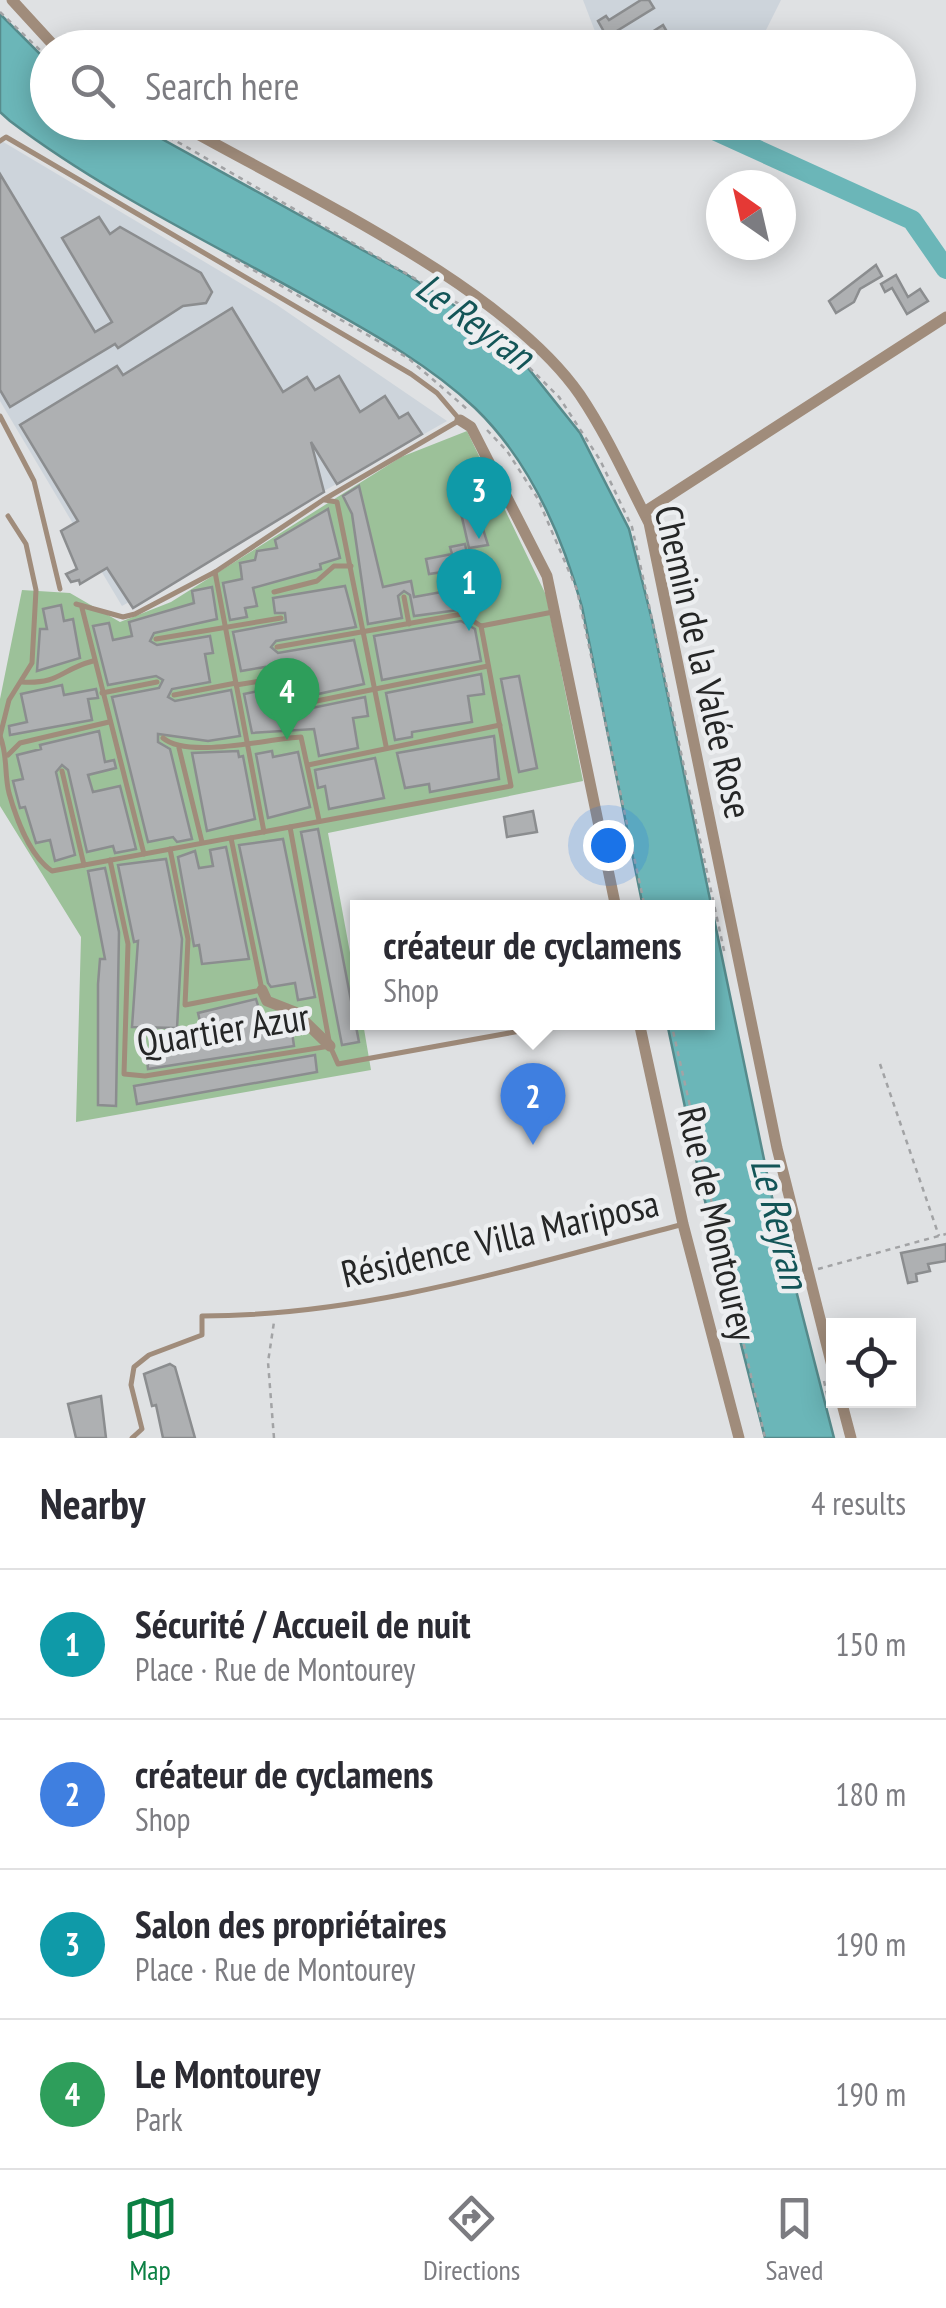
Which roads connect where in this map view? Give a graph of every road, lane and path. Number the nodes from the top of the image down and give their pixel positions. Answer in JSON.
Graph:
{"nodes":[{"id":1,"x":12,"y":0,"type":"edge"},
{"id":2,"x":0,"y":12,"type":"edge"},
{"id":3,"x":40,"y":30,"type":"edge"},
{"id":4,"x":30,"y":40,"type":"edge"},
{"id":5,"x":174,"y":140,"type":"edge"},
{"id":6,"x":207,"y":140,"type":"edge"},
{"id":7,"x":0,"y":141,"type":"edge"},
{"id":8,"x":946,"y":317,"type":"edge"},
{"id":9,"x":0,"y":416,"type":"edge"},
{"id":10,"x":460,"y":420,"type":"junction"},
{"id":11,"x":323,"y":500,"type":"junction"},
{"id":12,"x":644,"y":512,"type":"junction"},
{"id":13,"x":8,"y":516,"type":"dead end"},
{"id":14,"x":351,"y":566,"type":"junction"},
{"id":15,"x":469,"y":571,"type":"dead end"},
{"id":16,"x":214,"y":572,"type":"junction"},
{"id":17,"x":60,"y":589,"type":"dead end"},
{"id":18,"x":274,"y":592,"type":"dead end"},
{"id":19,"x":404,"y":597,"type":"dead end"},
{"id":20,"x":556,"y":612,"type":"junction"},
{"id":21,"x":471,"y":617,"type":"junction"},
{"id":22,"x":281,"y":618,"type":"dead end"},
{"id":23,"x":409,"y":625,"type":"junction"},
{"id":24,"x":481,"y":626,"type":"junction"},
{"id":25,"x":225,"y":629,"type":"junction"},
{"id":26,"x":365,"y":634,"type":"junction"},
{"id":27,"x":156,"y":639,"type":"dead end"},
{"id":28,"x":276,"y":648,"type":"dead end"},
{"id":29,"x":93,"y":661,"type":"junction"},
{"id":30,"x":488,"y":666,"type":"junction"},
{"id":31,"x":278,"y":678,"type":"dead end"},
{"id":32,"x":22,"y":682,"type":"junction"},
{"id":33,"x":158,"y":682,"type":"dead end"},
{"id":34,"x":236,"y":684,"type":"junction"},
{"id":35,"x":374,"y":690,"type":"junction"},
{"id":36,"x":102,"y":693,"type":"junction"},
{"id":37,"x":174,"y":695,"type":"dead end"},
{"id":38,"x":292,"y":706,"type":"dead end"},
{"id":39,"x":109,"y":722,"type":"junction"},
{"id":40,"x":500,"y":725,"type":"junction"},
{"id":41,"x":0,"y":736,"type":"edge"},
{"id":42,"x":164,"y":738,"type":"dead end"},
{"id":43,"x":247,"y":742,"type":"junction"},
{"id":44,"x":386,"y":746,"type":"junction"},
{"id":45,"x":179,"y":748,"type":"junction"},
{"id":46,"x":8,"y":755,"type":"junction"},
{"id":47,"x":308,"y":764,"type":"junction"},
{"id":48,"x":62,"y":771,"type":"dead end"},
{"id":49,"x":320,"y":822,"type":"junction"},
{"id":50,"x":290,"y":827,"type":"junction"},
{"id":51,"x":264,"y":832,"type":"junction"},
{"id":52,"x":231,"y":838,"type":"junction"},
{"id":53,"x":203,"y":843,"type":"junction"},
{"id":54,"x":170,"y":849,"type":"junction"},
{"id":55,"x":144,"y":854,"type":"junction"},
{"id":56,"x":110,"y":860,"type":"junction"},
{"id":57,"x":84,"y":865,"type":"junction"},
{"id":58,"x":614,"y":900,"type":"edge"},
{"id":59,"x":712,"y":900,"type":"edge"},
{"id":60,"x":715,"y":912,"type":"edge"},
{"id":61,"x":724,"y":954,"type":"dead end"},
{"id":62,"x":262,"y":990,"type":"junction"},
{"id":63,"x":526,"y":1030,"type":"edge"},
{"id":64,"x":641,"y":1030,"type":"edge"},
{"id":65,"x":673,"y":1030,"type":"edge"},
{"id":66,"x":330,"y":1046,"type":"junction"},
{"id":67,"x":880,"y":1064,"type":"dead end"},
{"id":68,"x":683,"y":1224,"type":"junction"},
{"id":69,"x":946,"y":1234,"type":"edge"},
{"id":70,"x":939,"y":1236,"type":"junction"},
{"id":71,"x":807,"y":1272,"type":"junction"},
{"id":72,"x":275,"y":1316,"type":"junction"},
{"id":73,"x":826,"y":1363,"type":"edge"},
{"id":74,"x":833,"y":1408,"type":"edge"},
{"id":75,"x":843,"y":1408,"type":"edge"},
{"id":76,"x":834,"y":1418,"type":"dead end"},
{"id":77,"x":132,"y":1438,"type":"edge"},
{"id":78,"x":274,"y":1438,"type":"edge"},
{"id":79,"x":739,"y":1438,"type":"edge"},
{"id":80,"x":765,"y":1438,"type":"edge"},
{"id":81,"x":851,"y":1438,"type":"edge"}],
"edges":[{"from":1,"to":3,"type":"street"},
{"from":2,"to":4,"type":"path"},
{"from":5,"to":59,"type":"path"},
{"from":6,"to":12,"type":"street","name":"Chemin de la Valée Rose"},
{"from":7,"to":10,"type":"lane"},
{"from":8,"to":12,"type":"street"},
{"from":9,"to":17,"type":"lane"},
{"from":10,"to":11,"type":"lane"},
{"from":10,"to":20,"type":"street"},
{"from":11,"to":14,"type":"lane"},
{"from":11,"to":16,"type":"lane"},
{"from":12,"to":71,"type":"street","name":"Chemin de la Valée Rose"},
{"from":13,"to":32,"type":"lane"},
{"from":14,"to":18,"type":"lane"},
{"from":14,"to":26,"type":"lane"},
{"from":15,"to":21,"type":"lane"},
{"from":16,"to":25,"type":"lane"},
{"from":16,"to":29,"type":"lane"},
{"from":19,"to":23,"type":"lane"},
{"from":20,"to":24,"type":"lane"},
{"from":20,"to":58,"type":"street"},
{"from":21,"to":23,"type":"lane"},
{"from":21,"to":24,"type":"lane"},
{"from":22,"to":25,"type":"lane"},
{"from":23,"to":26,"type":"lane"},
{"from":24,"to":30,"type":"lane"},
{"from":25,"to":27,"type":"lane"},
{"from":25,"to":34,"type":"lane"},
{"from":26,"to":28,"type":"lane"},
{"from":26,"to":35,"type":"lane"},
{"from":29,"to":32,"type":"lane"},
{"from":29,"to":36,"type":"lane"},
{"from":30,"to":35,"type":"lane"},
{"from":30,"to":40,"type":"lane"},
{"from":31,"to":34,"type":"lane"},
{"from":32,"to":41,"type":"lane"},
{"from":33,"to":36,"type":"lane"},
{"from":34,"to":37,"type":"lane"},
{"from":34,"to":43,"type":"lane"},
{"from":35,"to":38,"type":"lane"},
{"from":35,"to":44,"type":"lane"},
{"from":36,"to":39,"type":"lane"},
{"from":39,"to":46,"type":"lane"},
{"from":39,"to":55,"type":"lane"},
{"from":40,"to":44,"type":"lane"},
{"from":40,"to":49,"type":"lane"},
{"from":41,"to":46,"type":"lane"},
{"from":42,"to":45,"type":"lane"},
{"from":43,"to":45,"type":"lane"},
{"from":43,"to":47,"type":"lane"},
{"from":43,"to":51,"type":"lane"},
{"from":44,"to":47,"type":"lane"},
{"from":45,"to":53,"type":"lane"},
{"from":46,"to":57,"type":"lane"},
{"from":47,"to":49,"type":"lane"},
{"from":48,"to":57,"type":"lane"},
{"from":49,"to":50,"type":"lane"},
{"from":50,"to":51,"type":"lane"},
{"from":50,"to":66,"type":"lane","name":"Quartier Azur"},
{"from":51,"to":52,"type":"lane"},
{"from":52,"to":53,"type":"lane"},
{"from":52,"to":62,"type":"lane","name":"Quartier Azur"},
{"from":53,"to":54,"type":"lane"},
{"from":54,"to":55,"type":"lane"},
{"from":54,"to":62,"type":"lane","name":"Quartier Azur"},
{"from":55,"to":56,"type":"lane"},
{"from":56,"to":57,"type":"lane"},
{"from":56,"to":66,"type":"lane","name":"Quartier Azur"},
{"from":60,"to":61,"type":"path"},
{"from":62,"to":66,"type":"street"},
{"from":63,"to":66,"type":"lane"},
{"from":64,"to":68,"type":"street","name":"Rue de Montourey"},
{"from":65,"to":80,"type":"path"},
{"from":67,"to":70,"type":"path"},
{"from":68,"to":72,"type":"lane","name":"Résidence Villa Mariposa"},
{"from":68,"to":79,"type":"street","name":"Rue de Montourey"},
{"from":69,"to":70,"type":"path"},
{"from":70,"to":71,"type":"path"},
{"from":71,"to":73,"type":"street","name":"Chemin de la Valée Rose"},
{"from":72,"to":77,"type":"lane","name":"Résidence Villa Mariposa"},
{"from":72,"to":78,"type":"path"},
{"from":74,"to":76,"type":"path"},
{"from":75,"to":81,"type":"street"}]}
